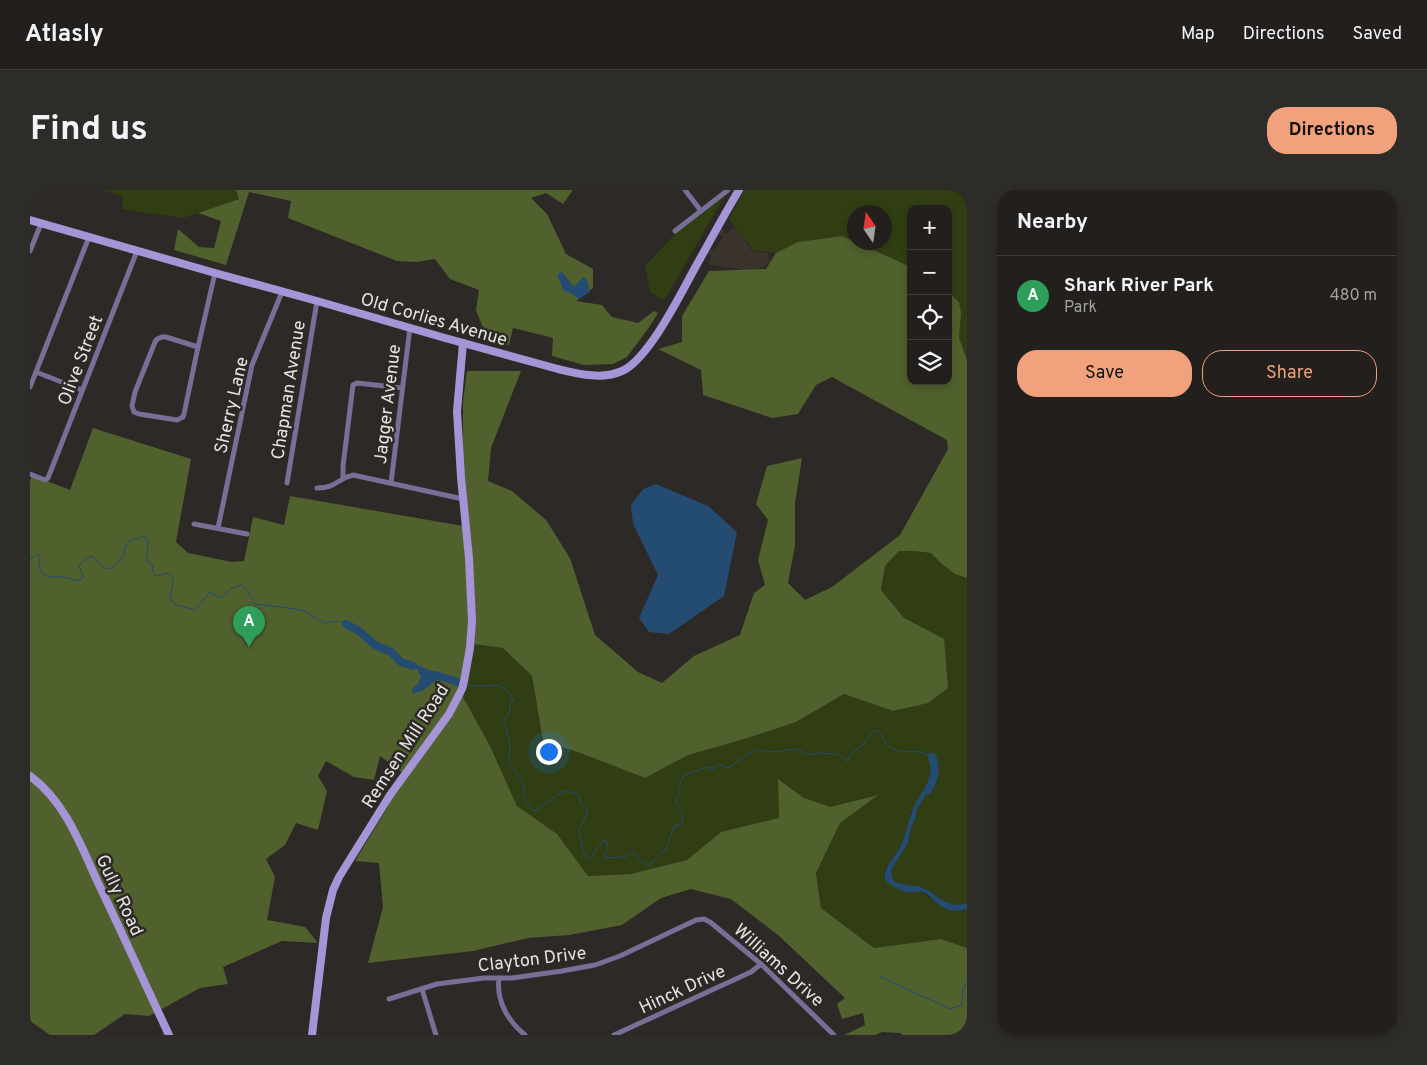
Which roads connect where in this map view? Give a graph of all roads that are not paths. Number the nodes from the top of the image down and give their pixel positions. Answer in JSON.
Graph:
{"nodes":[{"id":1,"x":685,"y":190,"type":"edge"},
{"id":2,"x":728,"y":190,"type":"edge"},
{"id":3,"x":739,"y":190,"type":"edge"},
{"id":4,"x":701,"y":211,"type":"junction"},
{"id":5,"x":30,"y":220,"type":"edge"},
{"id":6,"x":41,"y":224,"type":"junction"},
{"id":7,"x":675,"y":231,"type":"dead end"},
{"id":8,"x":89,"y":237,"type":"junction"},
{"id":9,"x":30,"y":251,"type":"edge"},
{"id":10,"x":137,"y":251,"type":"junction"},
{"id":11,"x":215,"y":273,"type":"junction"},
{"id":12,"x":282,"y":292,"type":"junction"},
{"id":13,"x":317,"y":301,"type":"junction"},
{"id":14,"x":410,"y":327,"type":"junction"},
{"id":15,"x":463,"y":343,"type":"junction"},
{"id":16,"x":198,"y":347,"type":"junction"},
{"id":17,"x":36,"y":372,"type":"junction"},
{"id":18,"x":30,"y":387,"type":"edge"},
{"id":19,"x":402,"y":388,"type":"junction"},
{"id":20,"x":82,"y":390,"type":"junction"},
{"id":21,"x":30,"y":474,"type":"edge"},
{"id":22,"x":343,"y":477,"type":"junction"},
{"id":23,"x":391,"y":483,"type":"junction"},
{"id":24,"x":287,"y":484,"type":"dead end"},
{"id":25,"x":317,"y":488,"type":"dead end"},
{"id":26,"x":463,"y":499,"type":"junction"},
{"id":27,"x":194,"y":524,"type":"dead end"},
{"id":28,"x":218,"y":528,"type":"junction"},
{"id":29,"x":247,"y":534,"type":"dead end"},
{"id":30,"x":30,"y":776,"type":"edge"},
{"id":31,"x":702,"y":919,"type":"joint"},
{"id":32,"x":761,"y":964,"type":"junction"},
{"id":33,"x":499,"y":978,"type":"junction"},
{"id":34,"x":422,"y":988,"type":"junction"},
{"id":35,"x":389,"y":999,"type":"dead end"},
{"id":36,"x":169,"y":1035,"type":"edge"},
{"id":37,"x":312,"y":1035,"type":"edge"},
{"id":38,"x":436,"y":1035,"type":"edge"},
{"id":39,"x":525,"y":1035,"type":"edge"},
{"id":40,"x":614,"y":1035,"type":"edge"},
{"id":41,"x":834,"y":1035,"type":"edge"}],
"edges":[{"from":1,"to":4,"type":"street"},
{"from":2,"to":4,"type":"street"},
{"from":3,"to":15,"type":"street","name":"Old Corlies Avenue"},
{"from":4,"to":7,"type":"street"},
{"from":5,"to":6,"type":"street","name":"Old Corlies Avenue"},
{"from":6,"to":8,"type":"street","name":"Old Corlies Avenue"},
{"from":6,"to":9,"type":"street"},
{"from":8,"to":10,"type":"street","name":"Old Corlies Avenue"},
{"from":8,"to":17,"type":"street"},
{"from":10,"to":11,"type":"street","name":"Old Corlies Avenue"},
{"from":10,"to":20,"type":"street","name":"Olive Street"},
{"from":11,"to":12,"type":"street","name":"Old Corlies Avenue"},
{"from":11,"to":16,"type":"street"},
{"from":12,"to":13,"type":"street","name":"Old Corlies Avenue"},
{"from":12,"to":28,"type":"street","name":"Sherry Lane"},
{"from":13,"to":14,"type":"street","name":"Old Corlies Avenue"},
{"from":13,"to":24,"type":"street","name":"Chapman Avenue"},
{"from":14,"to":15,"type":"street","name":"Old Corlies Avenue"},
{"from":14,"to":19,"type":"street","name":"Jagger Avenue"},
{"from":15,"to":26,"type":"street","name":"Remsen Mill Road"},
{"from":16,"to":16,"type":"street"},
{"from":17,"to":18,"type":"street"},
{"from":17,"to":20,"type":"street"},
{"from":19,"to":22,"type":"street"},
{"from":19,"to":23,"type":"street","name":"Jagger Avenue"},
{"from":20,"to":21,"type":"street","name":"Olive Street"},
{"from":22,"to":23,"type":"street"},
{"from":22,"to":25,"type":"street"},
{"from":23,"to":26,"type":"street"},
{"from":26,"to":37,"type":"street","name":"Remsen Mill Road"},
{"from":27,"to":28,"type":"street"},
{"from":28,"to":29,"type":"street"},
{"from":30,"to":36,"type":"street","name":"Gully Road"},
{"from":31,"to":32,"type":"street","name":"Williams Drive"},
{"from":31,"to":33,"type":"street","name":"Clayton Drive"},
{"from":32,"to":40,"type":"street","name":"Hinck Drive"},
{"from":32,"to":41,"type":"street","name":"Williams Drive"},
{"from":33,"to":34,"type":"street","name":"Clayton Drive"},
{"from":33,"to":39,"type":"street"},
{"from":34,"to":35,"type":"street","name":"Clayton Drive"},
{"from":34,"to":38,"type":"street"}]}
